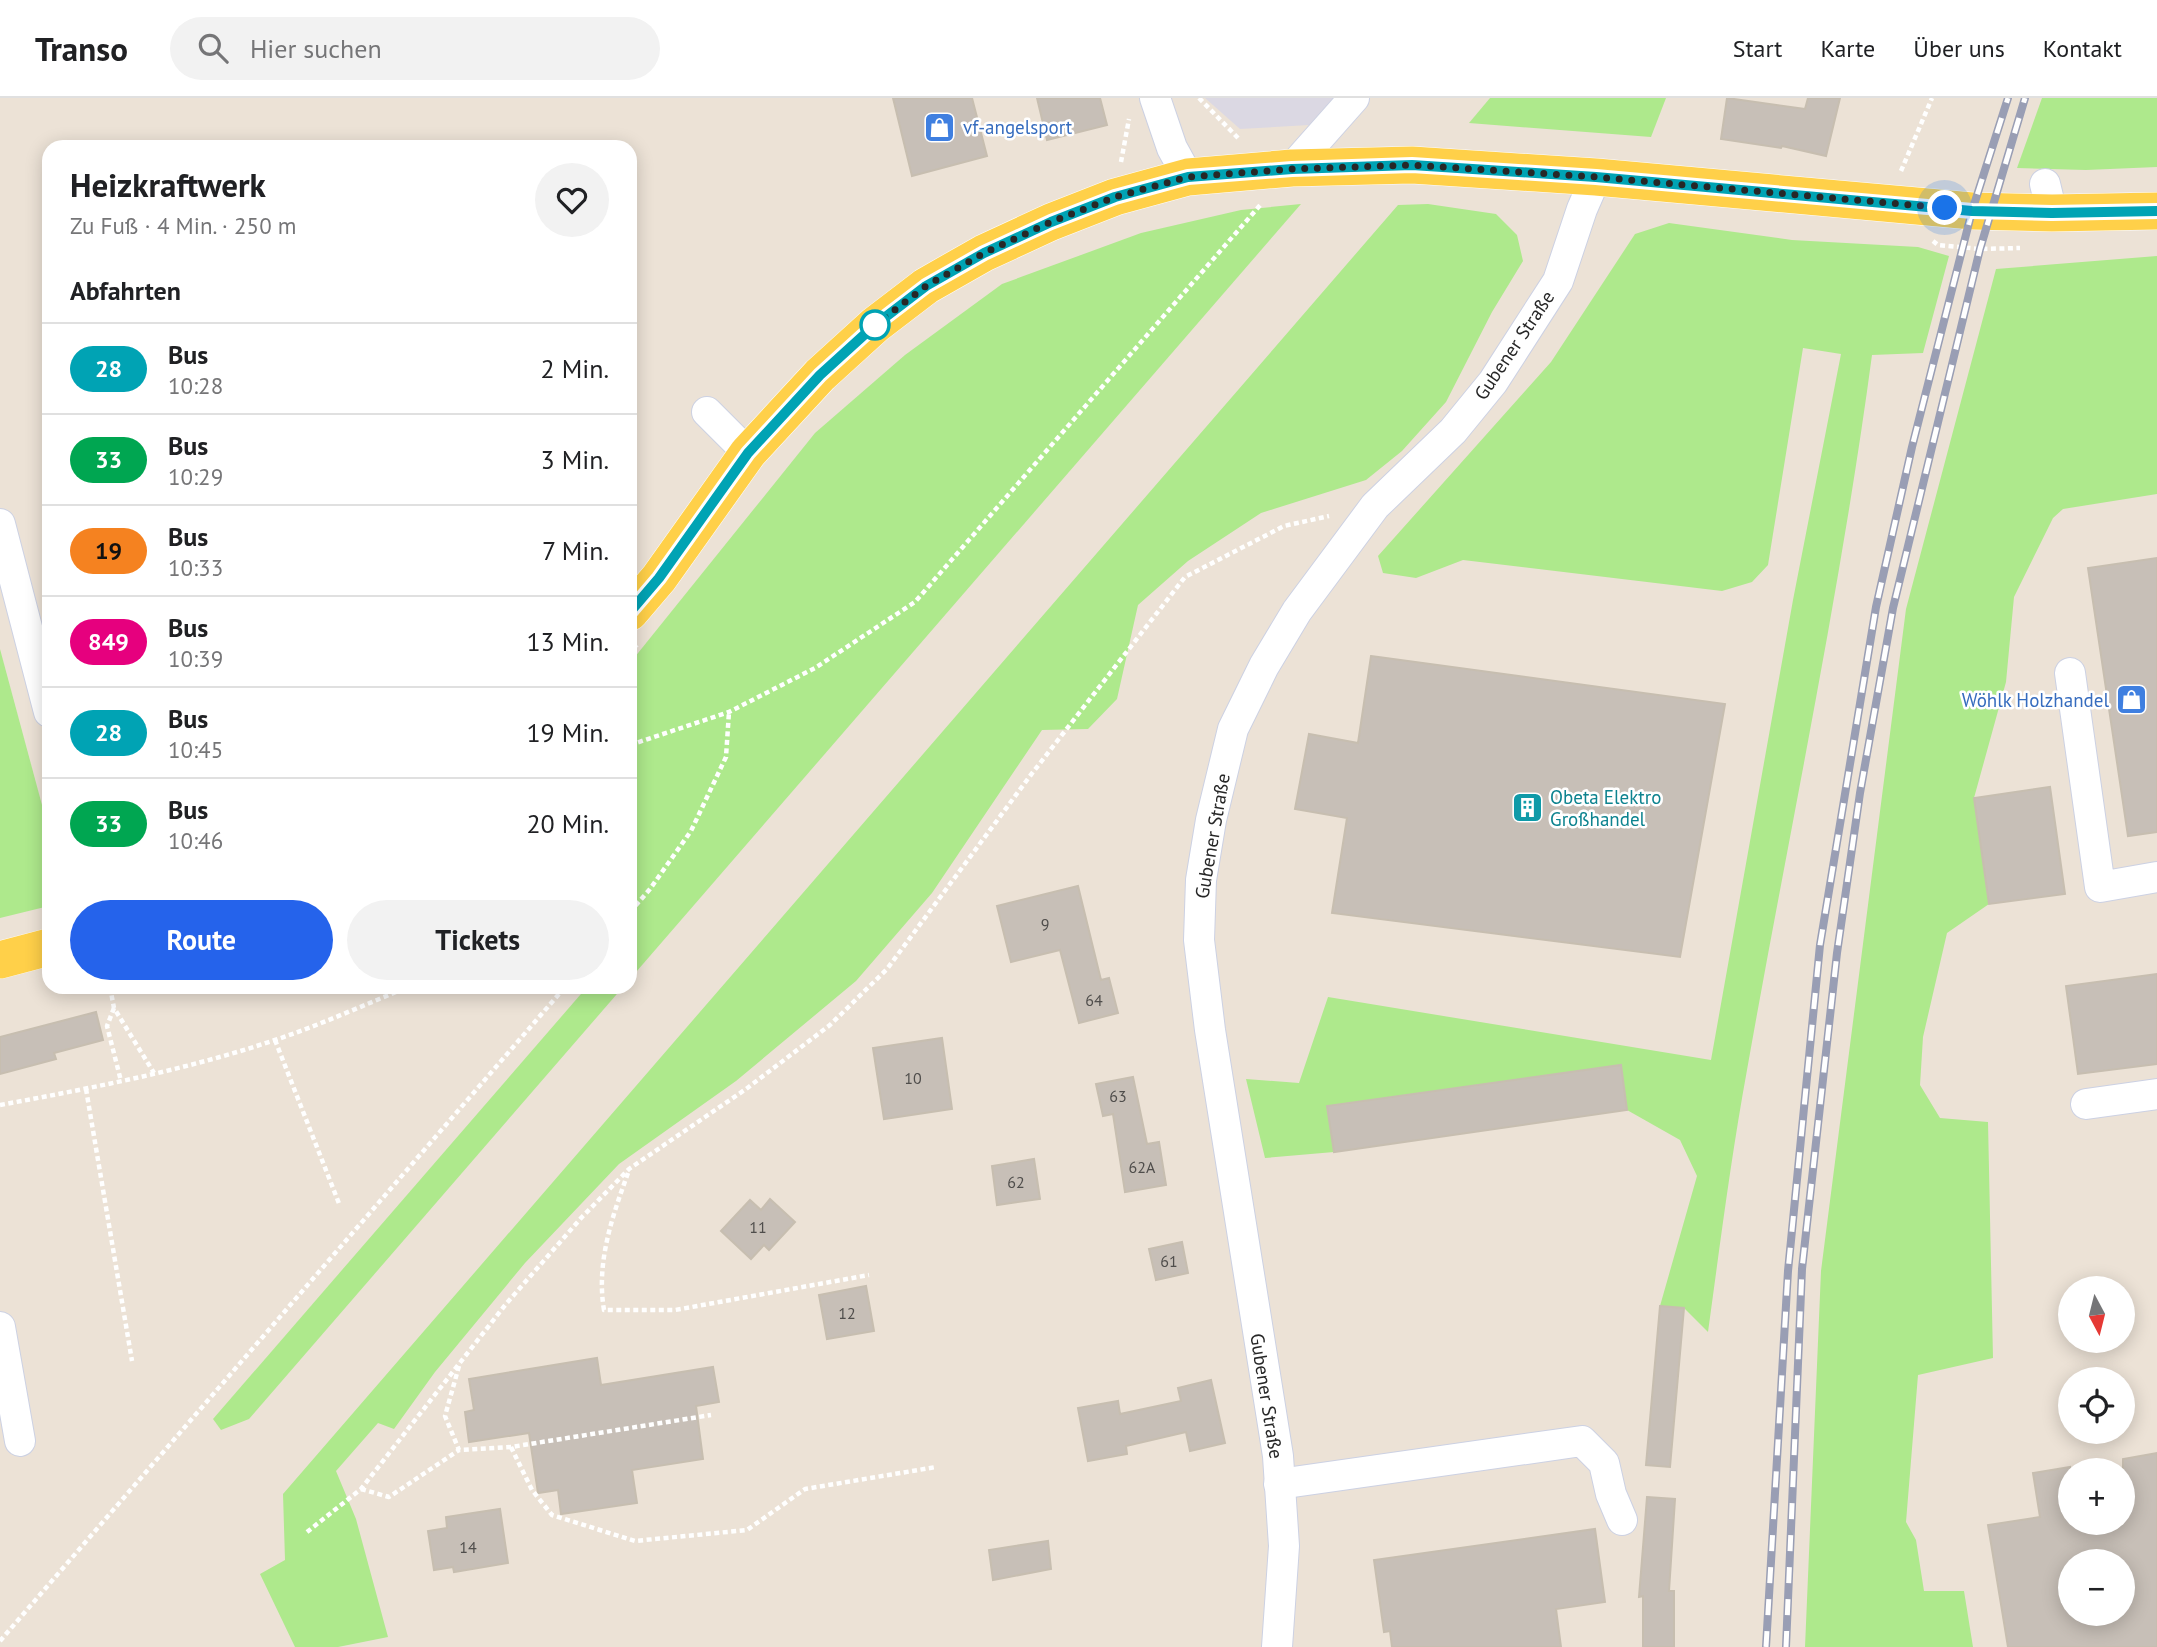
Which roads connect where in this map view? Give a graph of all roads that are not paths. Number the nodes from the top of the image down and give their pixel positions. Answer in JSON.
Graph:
{"nodes":[{"id":1,"x":1155,"y":98,"type":"edge"},
{"id":2,"x":1354,"y":98,"type":"edge"},
{"id":3,"x":1292,"y":169,"type":"junction"},
{"id":4,"x":1188,"y":177,"type":"junction"},
{"id":5,"x":1596,"y":177,"type":"junction"},
{"id":6,"x":2157,"y":211,"type":"edge"},
{"id":7,"x":707,"y":412,"type":"dead end"},
{"id":8,"x":748,"y":453,"type":"junction"},
{"id":9,"x":1,"y":535,"type":"edge"},
{"id":10,"x":637,"y":623,"type":"edge"},
{"id":11,"x":2070,"y":673,"type":"dead end"},
{"id":12,"x":42,"y":686,"type":"edge"},
{"id":13,"x":2157,"y":877,"type":"edge"},
{"id":14,"x":42,"y":949,"type":"edge"},
{"id":15,"x":0,"y":960,"type":"edge"},
{"id":16,"x":2157,"y":1094,"type":"edge"},
{"id":17,"x":2086,"y":1104,"type":"dead end"},
{"id":18,"x":0,"y":1327,"type":"edge"},
{"id":19,"x":20,"y":1441,"type":"dead end"},
{"id":20,"x":1279,"y":1484,"type":"junction"},
{"id":21,"x":1622,"y":1520,"type":"dead end"},
{"id":22,"x":1277,"y":1647,"type":"edge"}],
"edges":[{"from":1,"to":4,"type":"street"},
{"from":2,"to":3,"type":"street"},
{"from":3,"to":4,"type":"main road"},
{"from":3,"to":5,"type":"main road"},
{"from":4,"to":8,"type":"main road"},
{"from":5,"to":6,"type":"main road"},
{"from":5,"to":20,"type":"street","name":"Gubener Straße"},
{"from":7,"to":8,"type":"street"},
{"from":8,"to":10,"type":"main road"},
{"from":9,"to":12,"type":"street"},
{"from":11,"to":13,"type":"street"},
{"from":14,"to":15,"type":"main road"},
{"from":16,"to":17,"type":"street"},
{"from":18,"to":19,"type":"street"},
{"from":20,"to":21,"type":"street"},
{"from":20,"to":22,"type":"street","name":"Gubener Straße"}]}
